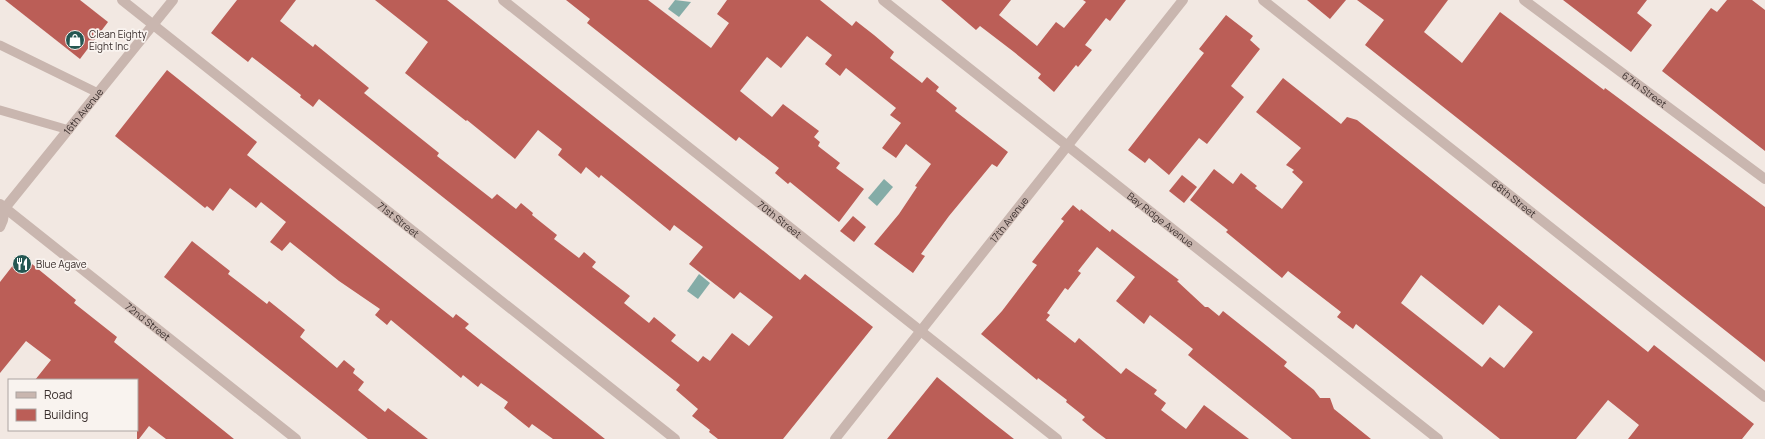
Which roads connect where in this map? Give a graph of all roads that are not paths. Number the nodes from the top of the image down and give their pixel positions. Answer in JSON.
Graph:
{"nodes":[{"id":1,"x":122,"y":0,"type":"edge"},
{"id":2,"x":173,"y":0,"type":"edge"},
{"id":3,"x":503,"y":0,"type":"edge"},
{"id":4,"x":883,"y":0,"type":"edge"},
{"id":5,"x":1183,"y":0,"type":"edge"},
{"id":6,"x":1263,"y":0,"type":"edge"},
{"id":7,"x":1524,"y":0,"type":"edge"},
{"id":8,"x":153,"y":25,"type":"junction"},
{"id":9,"x":0,"y":45,"type":"edge"},
{"id":10,"x":98,"y":93,"type":"junction"},
{"id":11,"x":0,"y":110,"type":"edge"},
{"id":12,"x":68,"y":130,"type":"junction"},
{"id":13,"x":1067,"y":146,"type":"junction"},
{"id":14,"x":1765,"y":179,"type":"edge"},
{"id":15,"x":3,"y":206,"type":"edge"},
{"id":16,"x":0,"y":227,"type":"edge"},
{"id":17,"x":920,"y":331,"type":"junction"},
{"id":18,"x":1765,"y":397,"type":"edge"},
{"id":19,"x":296,"y":439,"type":"edge"},
{"id":20,"x":675,"y":439,"type":"edge"},
{"id":21,"x":835,"y":439,"type":"edge"},
{"id":22,"x":1057,"y":439,"type":"edge"},
{"id":23,"x":1438,"y":439,"type":"edge"}],
"edges":[{"from":1,"to":8,"type":"street","name":"71st Street"},
{"from":2,"to":8,"type":"street","name":"16th Avenue"},
{"from":3,"to":17,"type":"street","name":"70th Street"},
{"from":4,"to":13,"type":"street","name":"Bay Ridge Avenue"},
{"from":5,"to":13,"type":"street","name":"17th Avenue"},
{"from":6,"to":18,"type":"street","name":"68th Street"},
{"from":7,"to":14,"type":"street","name":"67th Street"},
{"from":8,"to":10,"type":"street","name":"16th Avenue"},
{"from":8,"to":20,"type":"street","name":"71st Street"},
{"from":9,"to":10,"type":"lane"},
{"from":10,"to":12,"type":"street","name":"16th Avenue"},
{"from":11,"to":12,"type":"lane"},
{"from":12,"to":15,"type":"street","name":"16th Avenue"},
{"from":13,"to":17,"type":"street","name":"17th Avenue"},
{"from":13,"to":23,"type":"street","name":"Bay Ridge Avenue"},
{"from":15,"to":16,"type":"street","name":"16th Avenue"},
{"from":15,"to":19,"type":"street","name":"72nd Street"},
{"from":17,"to":21,"type":"street","name":"17th Avenue"},
{"from":17,"to":22,"type":"street","name":"70th Street"}]}
